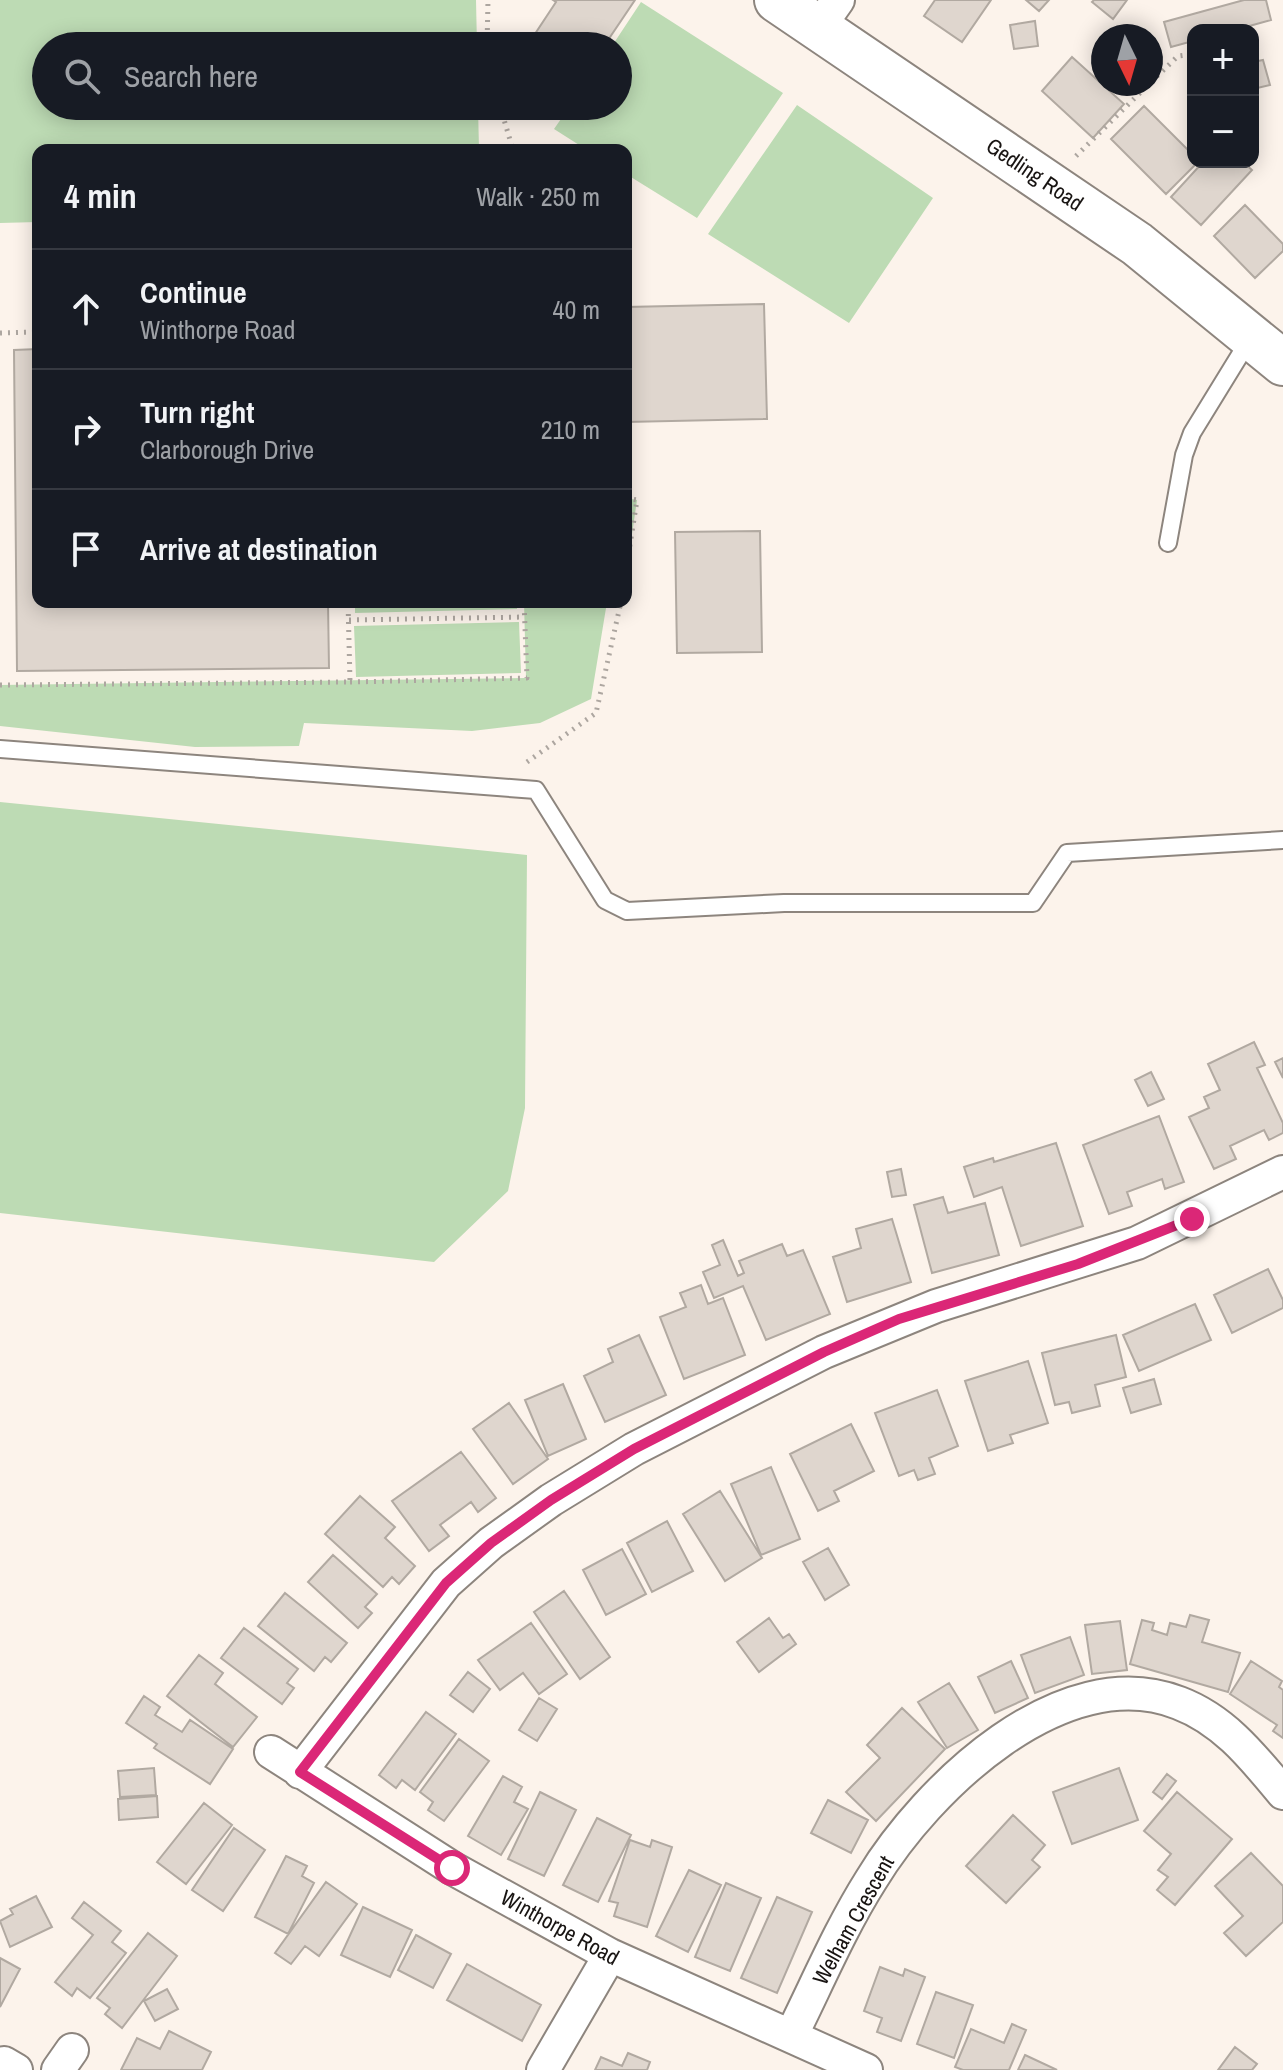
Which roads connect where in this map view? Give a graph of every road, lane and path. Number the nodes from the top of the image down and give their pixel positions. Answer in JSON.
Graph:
{"nodes":[{"id":1,"x":488,"y":0,"type":"edge"},
{"id":2,"x":777,"y":0,"type":"edge"},
{"id":3,"x":828,"y":14,"type":"edge"},
{"id":4,"x":487,"y":32,"type":"edge"},
{"id":5,"x":1187,"y":55,"type":"edge"},
{"id":6,"x":1163,"y":70,"type":"edge"},
{"id":7,"x":1137,"y":96,"type":"edge"},
{"id":8,"x":504,"y":120,"type":"edge"},
{"id":9,"x":511,"y":144,"type":"edge"},
{"id":10,"x":1049,"y":183,"type":"junction"},
{"id":11,"x":32,"y":332,"type":"edge"},
{"id":12,"x":0,"y":333,"type":"edge"},
{"id":13,"x":1267,"y":349,"type":"edge"},
{"id":14,"x":632,"y":499,"type":"edge"},
{"id":15,"x":632,"y":521,"type":"edge"},
{"id":16,"x":1168,"y":543,"type":"dead end"},
{"id":17,"x":348,"y":608,"type":"edge"},
{"id":18,"x":524,"y":608,"type":"edge"},
{"id":19,"x":620,"y":608,"type":"edge"},
{"id":20,"x":525,"y":617,"type":"junction"},
{"id":21,"x":349,"y":620,"type":"junction"},
{"id":22,"x":350,"y":682,"type":"junction"},
{"id":23,"x":0,"y":685,"type":"edge"},
{"id":24,"x":0,"y":749,"type":"edge"},
{"id":25,"x":516,"y":766,"type":"dead end"},
{"id":26,"x":1283,"y":840,"type":"edge"},
{"id":27,"x":1283,"y":1172,"type":"edge"},
{"id":28,"x":271,"y":1752,"type":"dead end"},
{"id":29,"x":300,"y":1772,"type":"junction"},
{"id":30,"x":1283,"y":1793,"type":"edge"},
{"id":31,"x":610,"y":1955,"type":"junction"},
{"id":32,"x":791,"y":2036,"type":"junction"},
{"id":33,"x":543,"y":2070,"type":"edge"},
{"id":34,"x":866,"y":2070,"type":"edge"}],
"edges":[{"from":1,"to":4,"type":"path"},
{"from":2,"to":3,"type":"street","name":"Gedling Road"},
{"from":3,"to":10,"type":"street","name":"Gedling Road"},
{"from":5,"to":6,"type":"path"},
{"from":7,"to":10,"type":"path"},
{"from":8,"to":9,"type":"path"},
{"from":10,"to":13,"type":"street","name":"Gedling Road"},
{"from":11,"to":12,"type":"path"},
{"from":13,"to":16,"type":"lane"},
{"from":14,"to":15,"type":"path"},
{"from":17,"to":21,"type":"path"},
{"from":18,"to":20,"type":"path"},
{"from":19,"to":25,"type":"path"},
{"from":20,"to":21,"type":"path"},
{"from":20,"to":22,"type":"path"},
{"from":21,"to":22,"type":"path"},
{"from":22,"to":23,"type":"path"},
{"from":24,"to":26,"type":"lane"},
{"from":27,"to":29,"type":"street"},
{"from":28,"to":29,"type":"street","name":"Winthorpe Road"},
{"from":29,"to":31,"type":"street","name":"Winthorpe Road"},
{"from":30,"to":32,"type":"street","name":"Welham Crescent"},
{"from":31,"to":32,"type":"street","name":"Winthorpe Road"},
{"from":31,"to":33,"type":"street"},
{"from":32,"to":34,"type":"street","name":"Winthorpe Road"}]}
